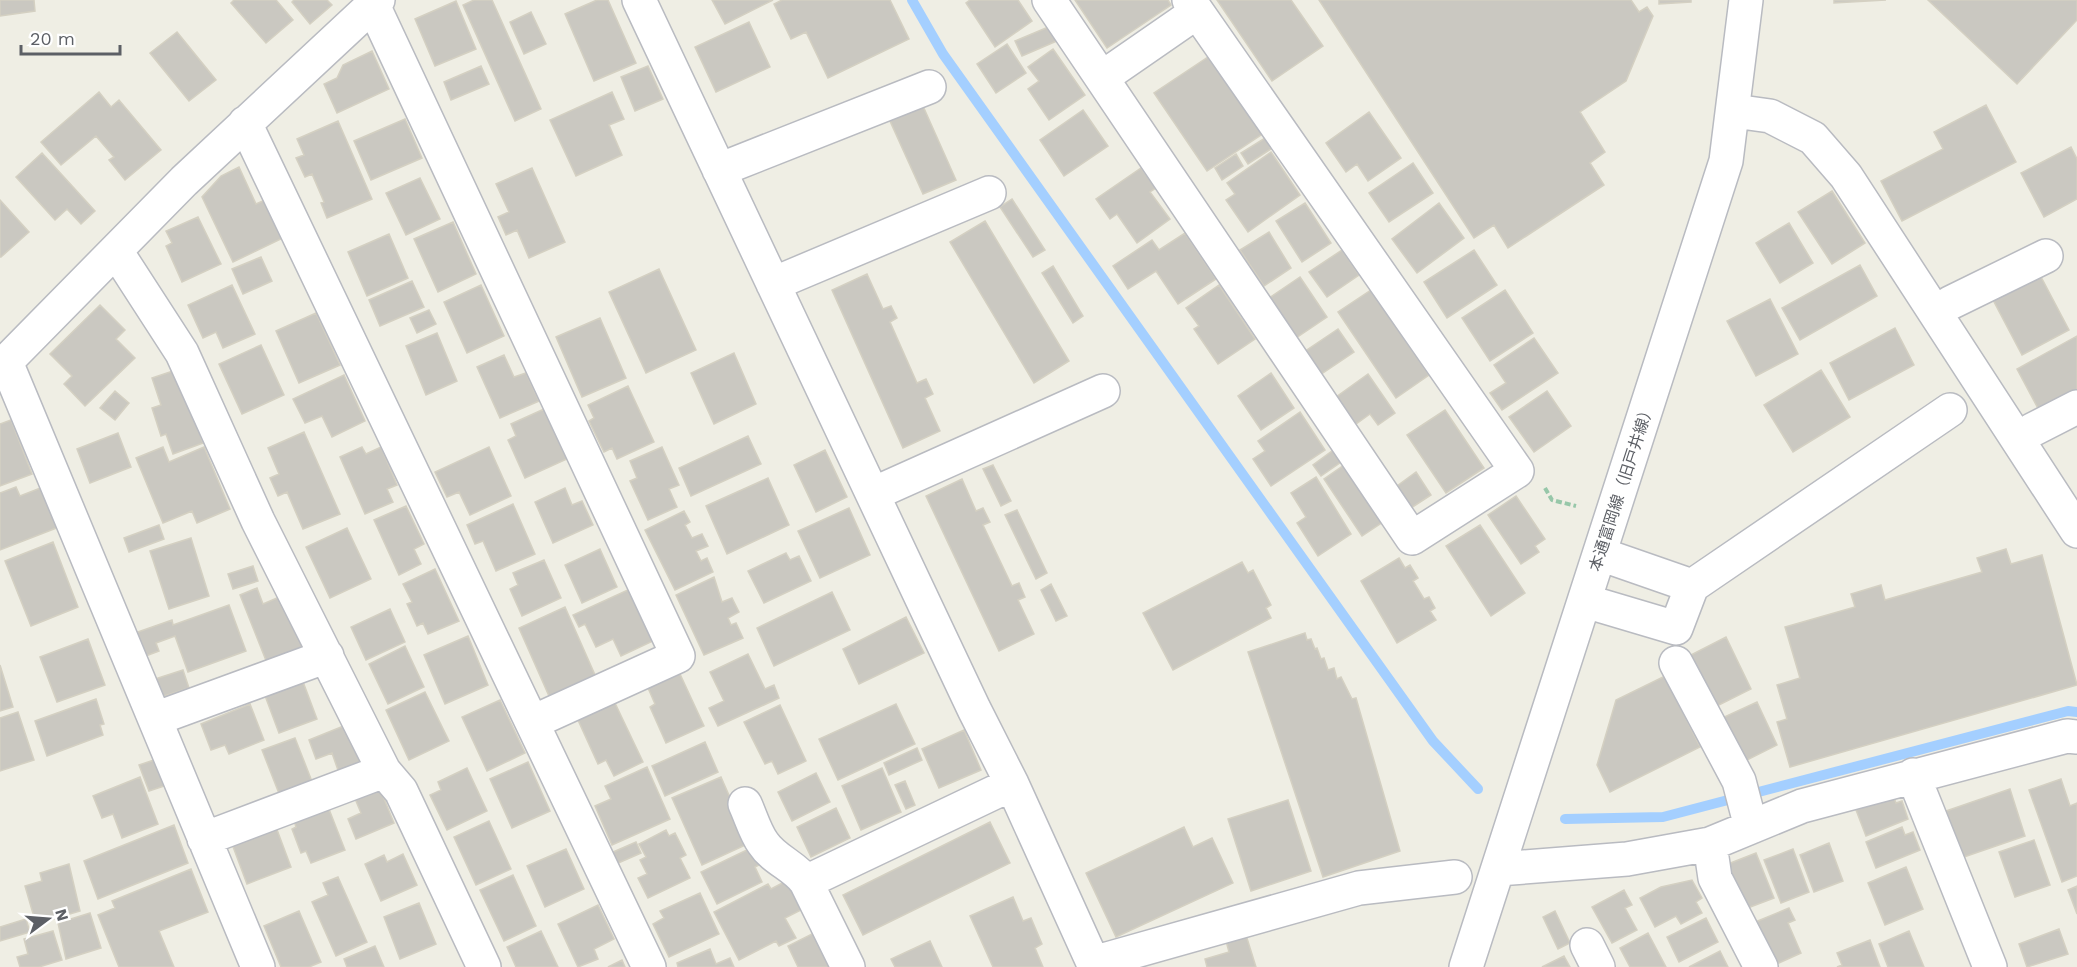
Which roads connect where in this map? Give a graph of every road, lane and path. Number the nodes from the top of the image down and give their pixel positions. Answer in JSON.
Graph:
{"nodes":[{"id":1,"x":639,"y":0,"type":"edge"},
{"id":2,"x":1049,"y":0,"type":"edge"},
{"id":3,"x":1746,"y":0,"type":"edge"},
{"id":4,"x":376,"y":2,"type":"edge"},
{"id":5,"x":1193,"y":6,"type":"edge"},
{"id":6,"x":1103,"y":77,"type":"junction"},
{"id":7,"x":929,"y":87,"type":"dead end"},
{"id":8,"x":1734,"y":111,"type":"junction"},
{"id":9,"x":245,"y":123,"type":"junction"},
{"id":10,"x":719,"y":170,"type":"junction"},
{"id":11,"x":989,"y":193,"type":"dead end"},
{"id":12,"x":116,"y":251,"type":"junction"},
{"id":13,"x":2046,"y":256,"type":"dead end"},
{"id":14,"x":773,"y":284,"type":"junction"},
{"id":15,"x":1950,"y":303,"type":"dead end"},
{"id":16,"x":3,"y":365,"type":"edge"},
{"id":17,"x":1103,"y":390,"type":"dead end"},
{"id":18,"x":2077,"y":407,"type":"edge"},
{"id":19,"x":1950,"y":410,"type":"dead end"},
{"id":20,"x":2032,"y":430,"type":"dead end"},
{"id":21,"x":873,"y":494,"type":"junction"},
{"id":22,"x":2077,"y":531,"type":"edge"},
{"id":23,"x":1600,"y":554,"type":"junction"},
{"id":24,"x":1692,"y":586,"type":"junction"},
{"id":25,"x":1585,"y":601,"type":"junction"},
{"id":26,"x":327,"y":656,"type":"junction"},
{"id":27,"x":1676,"y":663,"type":"dead end"},
{"id":28,"x":155,"y":719,"type":"junction"},
{"id":29,"x":533,"y":722,"type":"junction"},
{"id":30,"x":2077,"y":737,"type":"edge"},
{"id":31,"x":384,"y":771,"type":"junction"},
{"id":32,"x":1914,"y":775,"type":"junction"},
{"id":33,"x":1012,"y":784,"type":"junction"},
{"id":34,"x":745,"y":804,"type":"dead end"},
{"id":35,"x":1750,"y":822,"type":"junction"},
{"id":36,"x":204,"y":839,"type":"junction"},
{"id":37,"x":1710,"y":844,"type":"junction"},
{"id":38,"x":1498,"y":869,"type":"junction"},
{"id":39,"x":1455,"y":877,"type":"dead end"},
{"id":40,"x":806,"y":882,"type":"junction"},
{"id":41,"x":1094,"y":965,"type":"edge"},
{"id":42,"x":258,"y":967,"type":"edge"},
{"id":43,"x":484,"y":967,"type":"edge"},
{"id":44,"x":650,"y":967,"type":"edge"},
{"id":45,"x":848,"y":967,"type":"edge"},
{"id":46,"x":1466,"y":967,"type":"edge"},
{"id":47,"x":1761,"y":967,"type":"edge"},
{"id":48,"x":1990,"y":967,"type":"edge"}],
"edges":[{"from":1,"to":10,"type":"street"},
{"from":2,"to":6,"type":"street"},
{"from":3,"to":8,"type":"street","name":"本通富岡線（旧戸井線）"},
{"from":4,"to":9,"type":"street"},
{"from":4,"to":29,"type":"street"},
{"from":5,"to":6,"type":"street"},
{"from":5,"to":6,"type":"street"},
{"from":7,"to":10,"type":"street"},
{"from":8,"to":22,"type":"street"},
{"from":8,"to":23,"type":"street","name":"本通富岡線（旧戸井線）"},
{"from":9,"to":12,"type":"street"},
{"from":9,"to":29,"type":"street"},
{"from":10,"to":14,"type":"street"},
{"from":11,"to":14,"type":"street"},
{"from":12,"to":16,"type":"street"},
{"from":12,"to":26,"type":"street"},
{"from":13,"to":15,"type":"street"},
{"from":14,"to":21,"type":"street"},
{"from":16,"to":28,"type":"street"},
{"from":17,"to":21,"type":"street"},
{"from":18,"to":20,"type":"street"},
{"from":19,"to":24,"type":"street"},
{"from":21,"to":33,"type":"street"},
{"from":23,"to":24,"type":"street"},
{"from":23,"to":25,"type":"street","name":"本通富岡線（旧戸井線）"},
{"from":24,"to":25,"type":"street"},
{"from":25,"to":38,"type":"street","name":"本通富岡線（旧戸井線）"},
{"from":26,"to":28,"type":"street"},
{"from":26,"to":31,"type":"street"},
{"from":27,"to":35,"type":"street"},
{"from":28,"to":36,"type":"street"},
{"from":29,"to":44,"type":"street"},
{"from":30,"to":32,"type":"street"},
{"from":31,"to":36,"type":"street"},
{"from":31,"to":43,"type":"street"},
{"from":32,"to":35,"type":"street"},
{"from":32,"to":48,"type":"street"},
{"from":33,"to":40,"type":"street"},
{"from":33,"to":41,"type":"street"},
{"from":34,"to":40,"type":"street"},
{"from":35,"to":37,"type":"street"},
{"from":36,"to":42,"type":"street"},
{"from":37,"to":38,"type":"street"},
{"from":37,"to":47,"type":"street"},
{"from":38,"to":46,"type":"street","name":"本通富岡線（旧戸井線）"},
{"from":39,"to":41,"type":"street"},
{"from":40,"to":45,"type":"street"}]}
